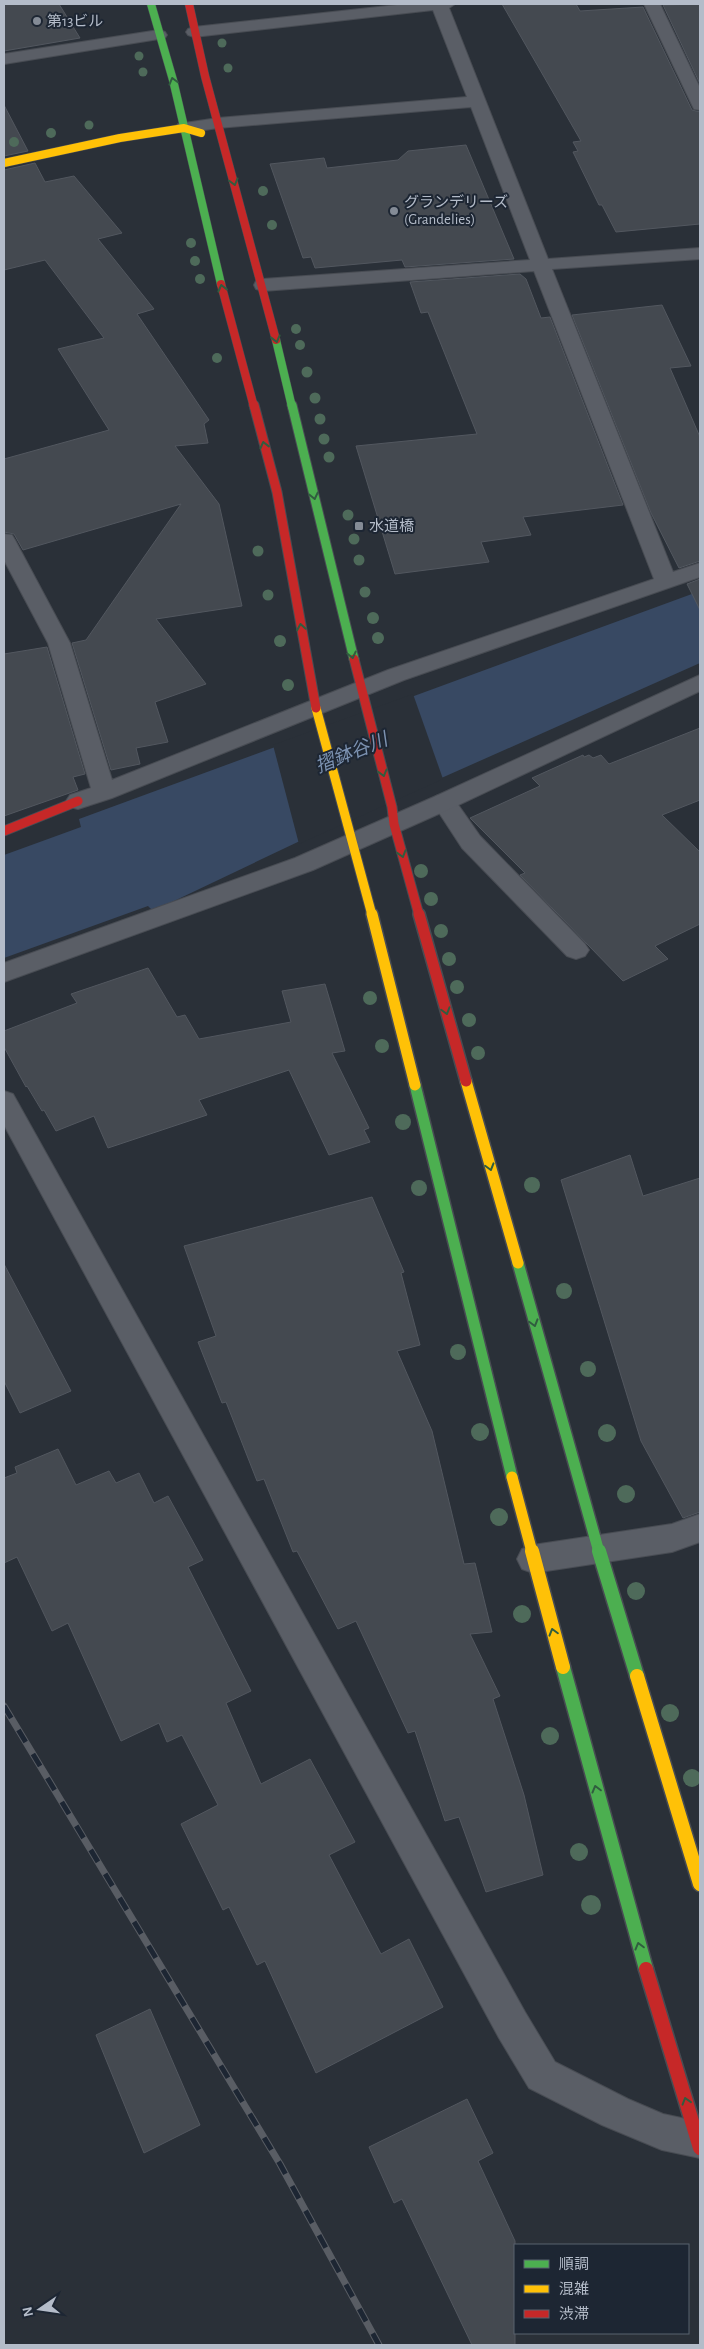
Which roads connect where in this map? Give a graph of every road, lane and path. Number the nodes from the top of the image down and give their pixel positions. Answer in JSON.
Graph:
{"nodes":[{"id":1,"x":151,"y":4,"type":"edge"},
{"id":2,"x":189,"y":4,"type":"edge"},
{"id":3,"x":442,"y":4,"type":"edge"},
{"id":4,"x":652,"y":4,"type":"edge"},
{"id":5,"x":194,"y":32,"type":"junction"},
{"id":6,"x":159,"y":35,"type":"junction"},
{"id":7,"x":4,"y":59,"type":"edge"},
{"id":8,"x":208,"y":84,"type":"junction"},
{"id":9,"x":201,"y":100,"type":"dead end"},
{"id":10,"x":476,"y":101,"type":"junction"},
{"id":11,"x":700,"y":105,"type":"edge"},
{"id":12,"x":189,"y":122,"type":"junction"},
{"id":13,"x":218,"y":123,"type":"junction"},
{"id":14,"x":226,"y":151,"type":"junction"},
{"id":15,"x":4,"y":163,"type":"edge"},
{"id":16,"x":700,"y":253,"type":"edge"},
{"id":17,"x":540,"y":265,"type":"junction"},
{"id":18,"x":263,"y":285,"type":"junction"},
{"id":19,"x":4,"y":540,"type":"edge"},
{"id":20,"x":700,"y":570,"type":"edge"},
{"id":21,"x":666,"y":582,"type":"junction"},
{"id":22,"x":700,"y":682,"type":"edge"},
{"id":23,"x":363,"y":700,"type":"junction"},
{"id":24,"x":319,"y":716,"type":"junction"},
{"id":25,"x":104,"y":792,"type":"junction"},
{"id":26,"x":78,"y":801,"type":"joint"},
{"id":27,"x":444,"y":802,"type":"junction"},
{"id":28,"x":393,"y":816,"type":"junction"},
{"id":29,"x":4,"y":831,"type":"edge"},
{"id":30,"x":351,"y":833,"type":"junction"},
{"id":31,"x":576,"y":950,"type":"dead end"},
{"id":32,"x":4,"y":973,"type":"edge"},
{"id":33,"x":4,"y":1101,"type":"edge"},
{"id":34,"x":700,"y":1528,"type":"edge"},
{"id":35,"x":598,"y":1548,"type":"junction"},
{"id":36,"x":533,"y":1559,"type":"junction"},
{"id":37,"x":700,"y":1884,"type":"edge"},
{"id":38,"x":699,"y":2142,"type":"edge"}],
"edges":[{"from":1,"to":6,"type":"street"},
{"from":2,"to":5,"type":"street"},
{"from":3,"to":5,"type":"street"},
{"from":3,"to":10,"type":"street"},
{"from":4,"to":11,"type":"street"},
{"from":5,"to":8,"type":"street"},
{"from":6,"to":7,"type":"street"},
{"from":12,"to":6,"type":"street","one_way":true},
{"from":8,"to":9,"type":"street"},
{"from":8,"to":13,"type":"street"},
{"from":10,"to":13,"type":"street"},
{"from":10,"to":17,"type":"street"},
{"from":12,"to":13,"type":"street"},
{"from":12,"to":14,"type":"street"},
{"from":12,"to":15,"type":"street"},
{"from":24,"to":12,"type":"street","one_way":true},
{"from":13,"to":14,"type":"street"},
{"from":14,"to":18,"type":"street","one_way":true},
{"from":16,"to":17,"type":"street"},
{"from":17,"to":18,"type":"street"},
{"from":17,"to":21,"type":"street"},
{"from":18,"to":23,"type":"street","one_way":true},
{"from":19,"to":25,"type":"street"},
{"from":20,"to":21,"type":"street"},
{"from":21,"to":23,"type":"street"},
{"from":22,"to":27,"type":"street"},
{"from":23,"to":24,"type":"street"},
{"from":23,"to":28,"type":"street","one_way":true},
{"from":24,"to":25,"type":"street"},
{"from":24,"to":30,"type":"street"},
{"from":25,"to":26,"type":"street"},
{"from":26,"to":29,"type":"street"},
{"from":27,"to":28,"type":"street"},
{"from":27,"to":31,"type":"street"},
{"from":28,"to":30,"type":"street"},
{"from":28,"to":35,"type":"street","one_way":true},
{"from":30,"to":32,"type":"street"},
{"from":30,"to":36,"type":"street"},
{"from":33,"to":38,"type":"street"},
{"from":34,"to":35,"type":"street"},
{"from":35,"to":36,"type":"street"},
{"from":35,"to":37,"type":"street"},
{"from":38,"to":36,"type":"street","one_way":true}]}
